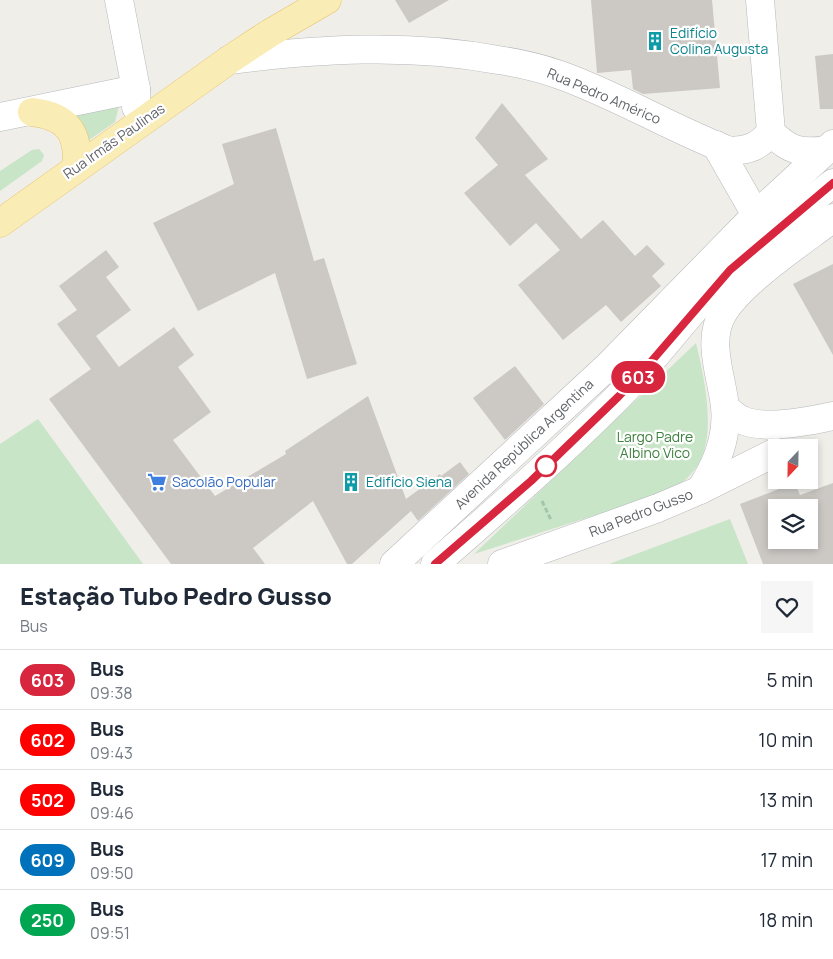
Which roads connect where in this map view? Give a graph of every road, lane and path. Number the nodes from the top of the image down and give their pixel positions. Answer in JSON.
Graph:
{"nodes":[{"id":1,"x":119,"y":0,"type":"edge"},
{"id":2,"x":327,"y":0,"type":"edge"},
{"id":3,"x":760,"y":0,"type":"edge"},
{"id":4,"x":229,"y":60,"type":"junction"},
{"id":5,"x":136,"y":89,"type":"junction"},
{"id":6,"x":32,"y":112,"type":"junction"},
{"id":7,"x":0,"y":117,"type":"edge"},
{"id":8,"x":129,"y":132,"type":"junction"},
{"id":9,"x":771,"y":132,"type":"junction"},
{"id":10,"x":716,"y":145,"type":"junction"},
{"id":11,"x":829,"y":147,"type":"edge"},
{"id":12,"x":76,"y":168,"type":"junction"},
{"id":13,"x":833,"y":183,"type":"edge"},
{"id":14,"x":756,"y":215,"type":"junction"},
{"id":15,"x":833,"y":218,"type":"edge"},
{"id":16,"x":0,"y":223,"type":"edge"},
{"id":17,"x":833,"y":400,"type":"edge"},
{"id":18,"x":726,"y":409,"type":"junction"},
{"id":19,"x":825,"y":420,"type":"edge"},
{"id":20,"x":799,"y":439,"type":"edge"},
{"id":21,"x":768,"y":456,"type":"edge"},
{"id":22,"x":700,"y":490,"type":"junction"},
{"id":23,"x":394,"y":564,"type":"edge"},
{"id":24,"x":435,"y":564,"type":"edge"},
{"id":25,"x":502,"y":564,"type":"edge"}],
"edges":[{"from":1,"to":5,"type":"street"},
{"from":2,"to":4,"type":"main road","name":"Rua Irmãs Paulinas"},
{"from":3,"to":9,"type":"street"},
{"from":4,"to":8,"type":"main road","name":"Rua Irmãs Paulinas"},
{"from":4,"to":10,"type":"street","name":"Rua Pedro Américo"},
{"from":5,"to":6,"type":"street"},
{"from":5,"to":8,"type":"street"},
{"from":6,"to":7,"type":"street"},
{"from":6,"to":12,"type":"main road"},
{"from":8,"to":12,"type":"main road","name":"Rua Irmãs Paulinas"},
{"from":9,"to":10,"type":"street","name":"Rua Pedro Américo"},
{"from":9,"to":11,"type":"street"},
{"from":10,"to":14,"type":"street"},
{"from":11,"to":14,"type":"street","name":"Avenida República Argentina"},
{"from":12,"to":16,"type":"main road","name":"Rua Irmãs Paulinas"},
{"from":13,"to":24,"type":"street"},
{"from":14,"to":23,"type":"street","name":"Avenida República Argentina"},
{"from":15,"to":18,"type":"street"},
{"from":17,"to":19,"type":"street"},
{"from":18,"to":19,"type":"street"},
{"from":18,"to":22,"type":"street"},
{"from":19,"to":20,"type":"street"},
{"from":21,"to":22,"type":"street","name":"Rua Pedro Gusso"},
{"from":22,"to":25,"type":"street","name":"Rua Pedro Gusso"}]}
